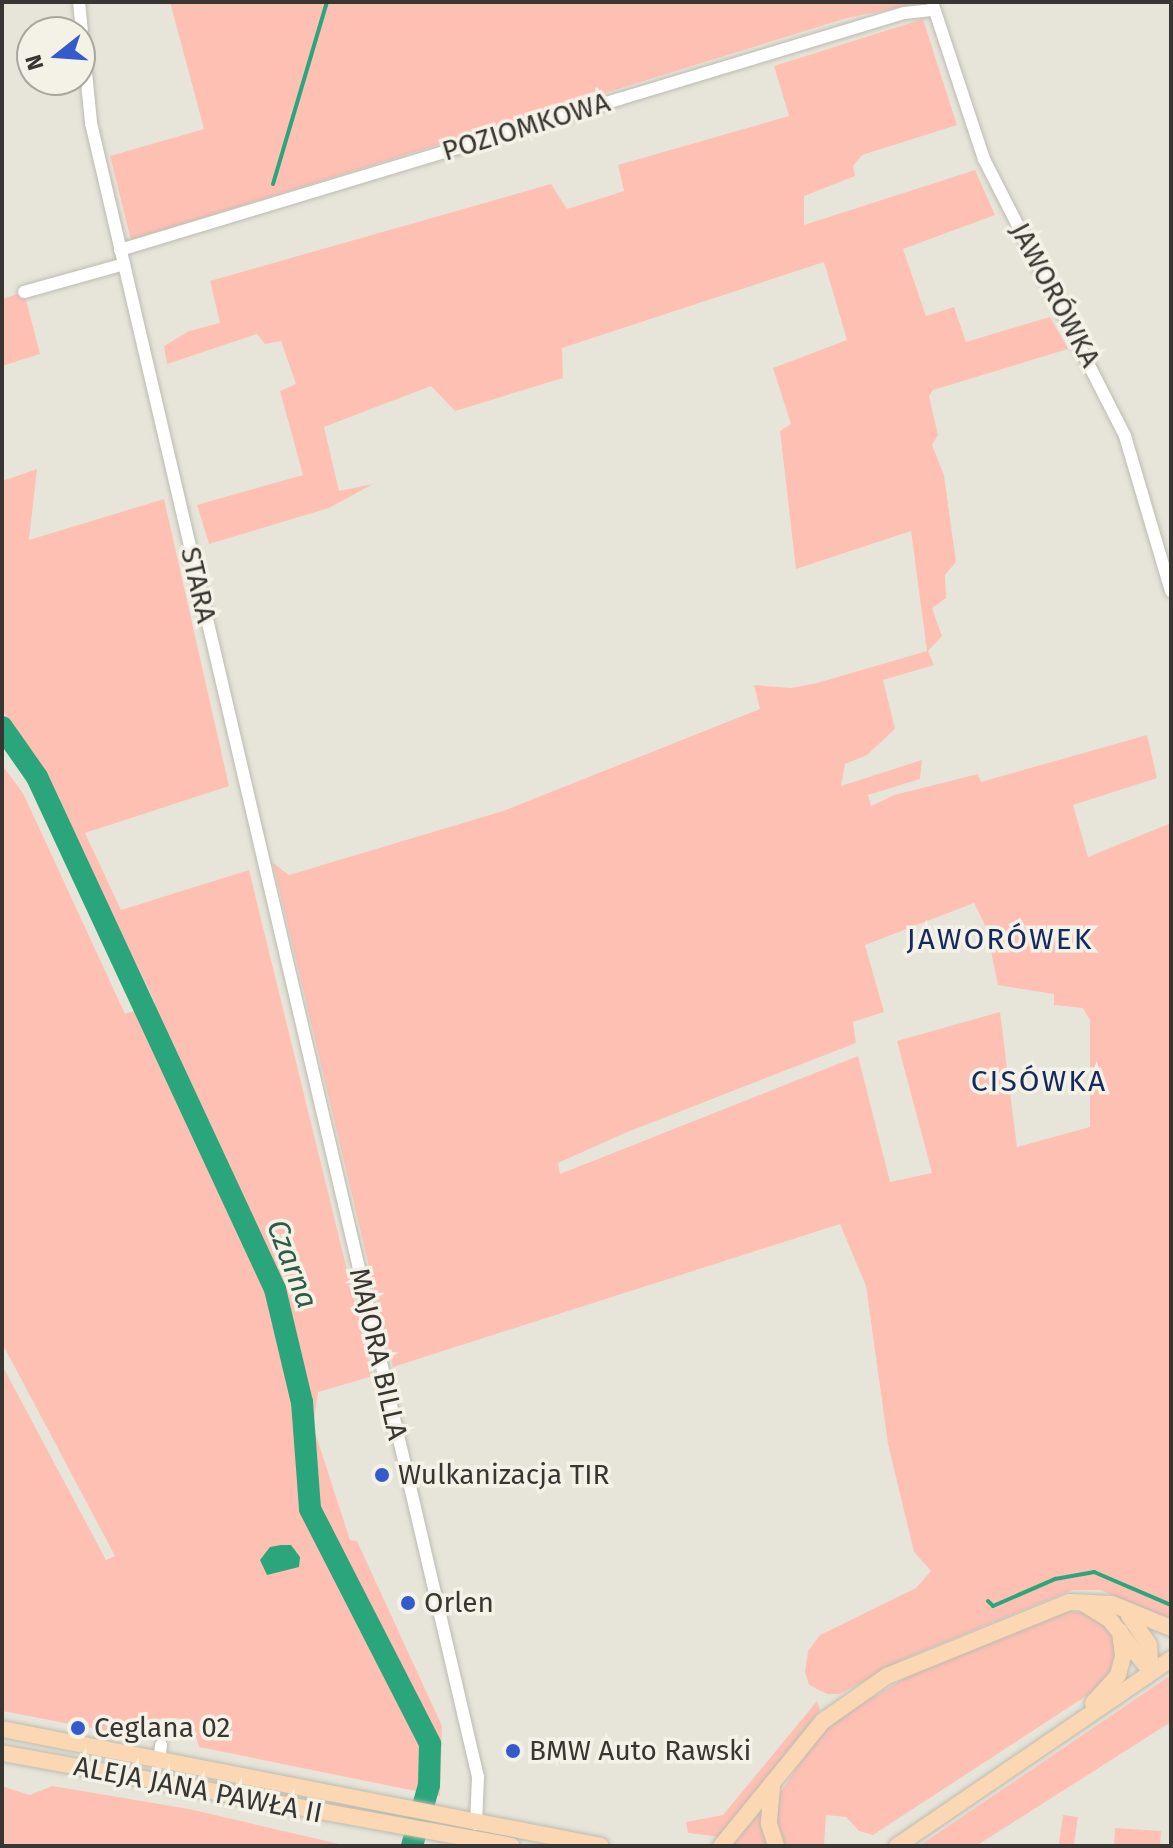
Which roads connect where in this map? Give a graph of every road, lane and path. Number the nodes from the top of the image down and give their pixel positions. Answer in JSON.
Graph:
{"nodes":[{"id":1,"x":79,"y":2,"type":"edge"},
{"id":2,"x":933,"y":6,"type":"edge"},
{"id":3,"x":120,"y":250,"type":"junction"},
{"id":4,"x":124,"y":264,"type":"junction"},
{"id":5,"x":24,"y":292,"type":"dead end"},
{"id":6,"x":1171,"y":591,"type":"edge"},
{"id":7,"x":335,"y":1164,"type":"joint"},
{"id":8,"x":1078,"y":1601,"type":"junction"},
{"id":9,"x":1125,"y":1610,"type":"junction"},
{"id":10,"x":1171,"y":1628,"type":"edge"},
{"id":11,"x":1120,"y":1631,"type":"junction"},
{"id":12,"x":1171,"y":1659,"type":"edge"},
{"id":13,"x":1151,"y":1672,"type":"junction"},
{"id":14,"x":1076,"y":1721,"type":"junction"},
{"id":15,"x":2,"y":1729,"type":"edge"},
{"id":16,"x":2,"y":1753,"type":"edge"},
{"id":17,"x":772,"y":1786,"type":"junction"},
{"id":18,"x":394,"y":1817,"type":"junction"},
{"id":19,"x":434,"y":1824,"type":"junction"},
{"id":20,"x":476,"y":1824,"type":"junction"},
{"id":21,"x":512,"y":1846,"type":"edge"},
{"id":22,"x":601,"y":1846,"type":"edge"},
{"id":23,"x":721,"y":1846,"type":"edge"},
{"id":24,"x":776,"y":1846,"type":"edge"},
{"id":25,"x":897,"y":1846,"type":"edge"}],
"edges":[{"from":1,"to":3,"type":"street","name":"STARA"},
{"from":2,"to":3,"type":"street","name":"POZIOMKOWA"},
{"from":2,"to":6,"type":"street","name":"JAWORÓWKA"},
{"from":3,"to":4,"type":"street","name":"STARA"},
{"from":4,"to":5,"type":"street"},
{"from":4,"to":7,"type":"street","name":"STARA"},
{"from":7,"to":20,"type":"street","name":"MAJORA BILLA"},
{"from":8,"to":9,"type":"main road"},
{"from":8,"to":11,"type":"main road"},
{"from":8,"to":17,"type":"main road"},
{"from":9,"to":10,"type":"main road"},
{"from":9,"to":13,"type":"main road"},
{"from":11,"to":13,"type":"main road"},
{"from":11,"to":14,"type":"main road"},
{"from":12,"to":13,"type":"main road"},
{"from":13,"to":14,"type":"main road"},
{"from":14,"to":25,"type":"main road"},
{"from":15,"to":18,"type":"main road","name":"ALEJA JANA PAWŁA II"},
{"from":16,"to":18,"type":"main road","name":"ALEJA JANA PAWŁA II"},
{"from":17,"to":23,"type":"main road"},
{"from":17,"to":24,"type":"main road"},
{"from":18,"to":19,"type":"main road"},
{"from":19,"to":20,"type":"main road"},
{"from":19,"to":21,"type":"main road"},
{"from":20,"to":22,"type":"main road"}]}
